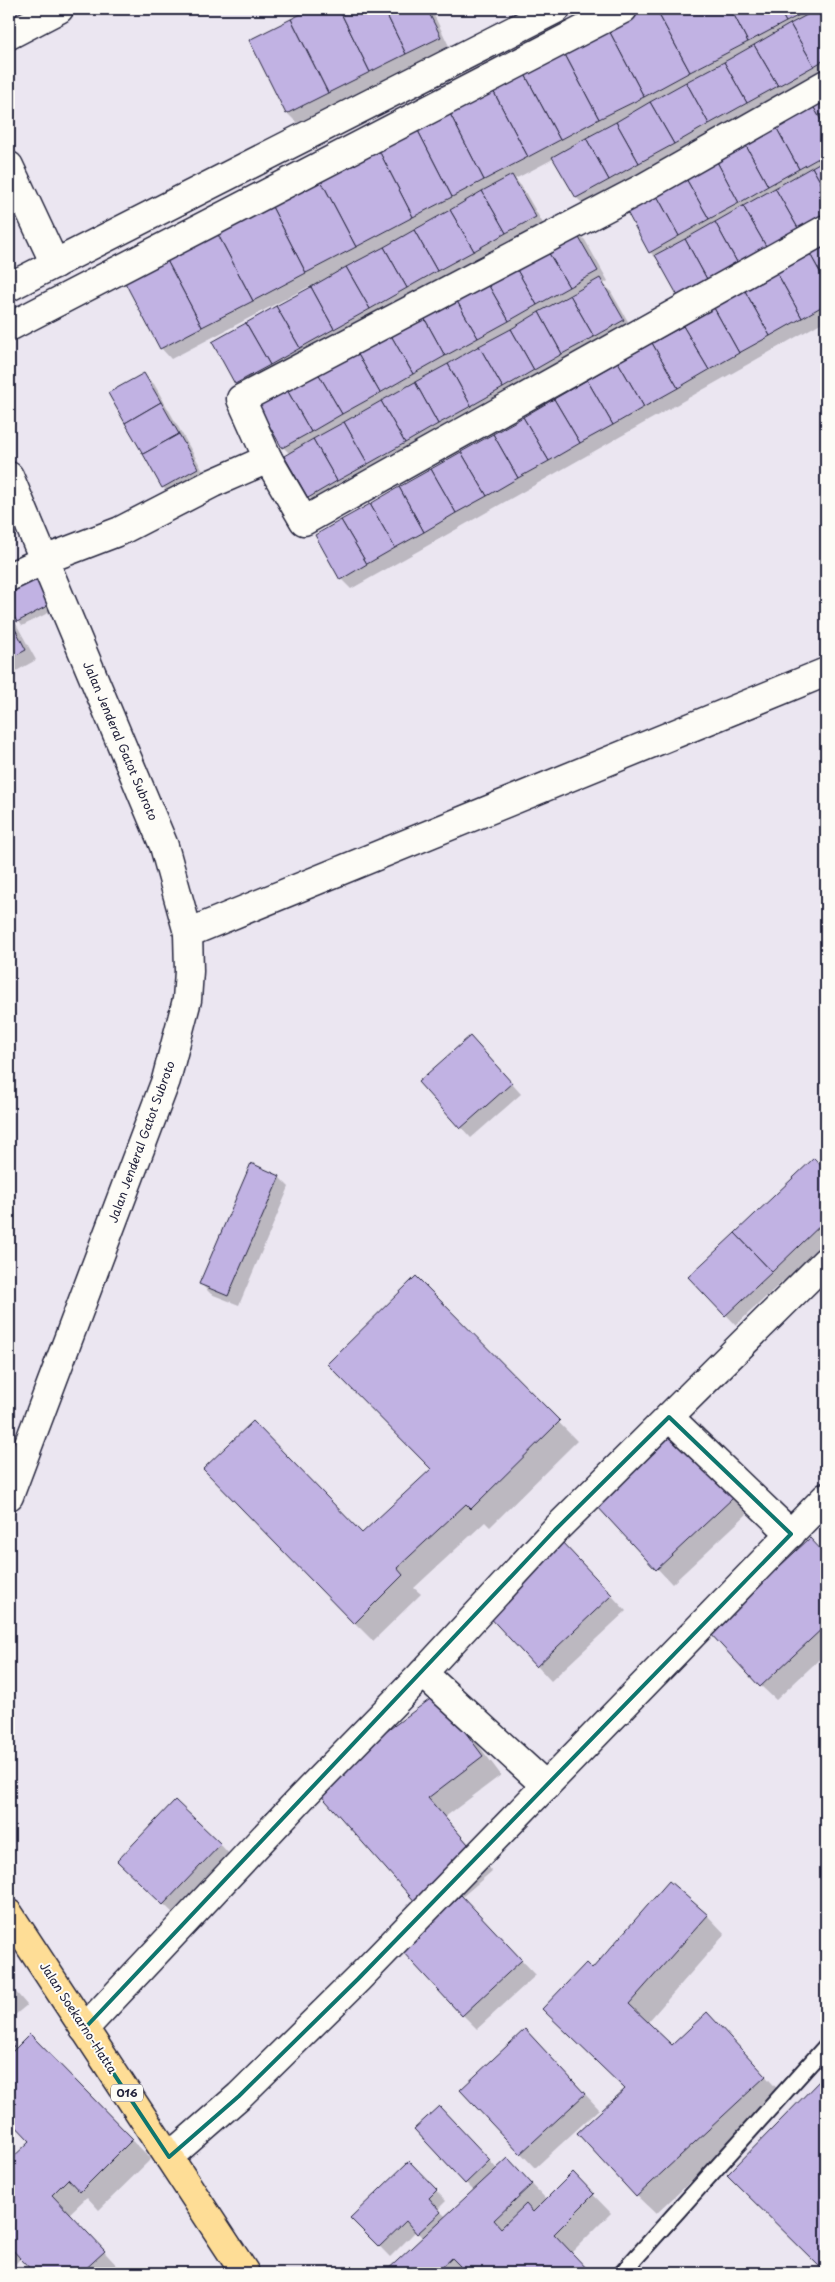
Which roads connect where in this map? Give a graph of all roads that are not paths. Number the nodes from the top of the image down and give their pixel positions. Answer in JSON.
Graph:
{"nodes":[{"id":1,"x":59,"y":9,"type":"edge"},
{"id":2,"x":556,"y":9,"type":"edge"},
{"id":3,"x":623,"y":9,"type":"edge"},
{"id":4,"x":9,"y":35,"type":"edge"},
{"id":5,"x":826,"y":84,"type":"edge"},
{"id":6,"x":9,"y":166,"type":"edge"},
{"id":7,"x":826,"y":229,"type":"edge"},
{"id":8,"x":55,"y":264,"type":"junction"},
{"id":9,"x":17,"y":283,"type":"edge"},
{"id":10,"x":9,"y":326,"type":"edge"},
{"id":11,"x":268,"y":459,"type":"junction"},
{"id":12,"x":9,"y":476,"type":"edge"},
{"id":13,"x":44,"y":560,"type":"junction"},
{"id":14,"x":9,"y":577,"type":"edge"},
{"id":15,"x":826,"y":672,"type":"edge"},
{"id":16,"x":188,"y":933,"type":"junction"},
{"id":17,"x":826,"y":1261,"type":"edge"},
{"id":18,"x":669,"y":1417,"type":"junction"},
{"id":19,"x":9,"y":1496,"type":"edge"},
{"id":20,"x":826,"y":1497,"type":"edge"},
{"id":21,"x":791,"y":1534,"type":"junction"},
{"id":22,"x":423,"y":1673,"type":"junction"},
{"id":23,"x":546,"y":1786,"type":"junction"},
{"id":24,"x":9,"y":1914,"type":"edge"},
{"id":25,"x":84,"y":2028,"type":"junction"},
{"id":26,"x":826,"y":2046,"type":"edge"},
{"id":27,"x":169,"y":2156,"type":"junction"},
{"id":28,"x":245,"y":2273,"type":"edge"},
{"id":29,"x":622,"y":2273,"type":"edge"}],
"edges":[{"from":1,"to":4,"type":"street"},
{"from":2,"to":8,"type":"street"},
{"from":3,"to":10,"type":"street"},
{"from":5,"to":11,"type":"street"},
{"from":6,"to":8,"type":"street"},
{"from":7,"to":11,"type":"street"},
{"from":8,"to":9,"type":"street"},
{"from":11,"to":13,"type":"street"},
{"from":12,"to":13,"type":"street","name":"Jalan Jenderal Gatot Subroto"},
{"from":13,"to":14,"type":"street"},
{"from":13,"to":16,"type":"street","name":"Jalan Jenderal Gatot Subroto"},
{"from":15,"to":16,"type":"street"},
{"from":16,"to":19,"type":"street","name":"Jalan Jenderal Gatot Subroto"},
{"from":17,"to":18,"type":"street"},
{"from":18,"to":21,"type":"street"},
{"from":18,"to":22,"type":"street"},
{"from":20,"to":21,"type":"street"},
{"from":21,"to":23,"type":"street"},
{"from":22,"to":23,"type":"street"},
{"from":22,"to":25,"type":"street"},
{"from":23,"to":27,"type":"street"},
{"from":24,"to":25,"type":"main road","name":"Jalan Soekarno-Hatta","number":"016"},
{"from":25,"to":27,"type":"main road","name":"Jalan Soekarno-Hatta","number":"016"},
{"from":26,"to":29,"type":"lane"},
{"from":27,"to":28,"type":"main road","name":"Jalan Soekarno-Hatta","number":"016"}]}
